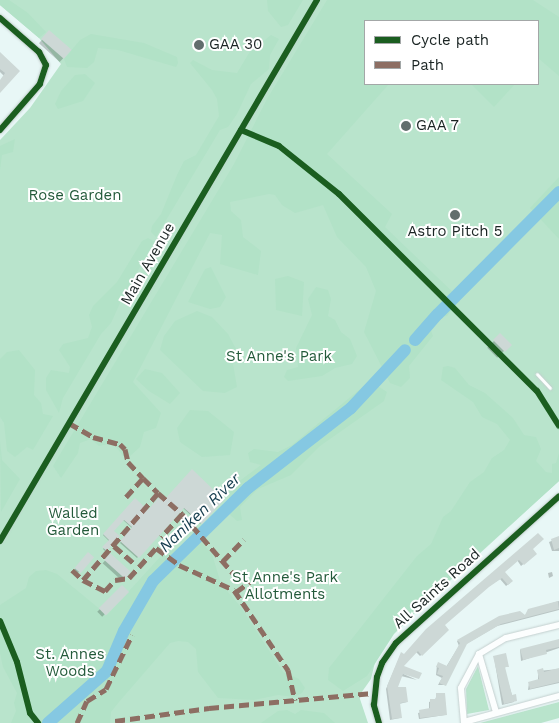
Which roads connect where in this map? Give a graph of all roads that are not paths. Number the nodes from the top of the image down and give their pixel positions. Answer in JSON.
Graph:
{"nodes":[{"id":1,"x":317,"y":0,"type":"edge"},
{"id":2,"x":0,"y":18,"type":"edge"},
{"id":3,"x":0,"y":130,"type":"edge"},
{"id":4,"x":537,"y":374,"type":"dead end"},
{"id":5,"x":550,"y":388,"type":"dead end"},
{"id":6,"x":559,"y":496,"type":"edge"},
{"id":7,"x":0,"y":541,"type":"edge"},
{"id":8,"x":559,"y":625,"type":"edge"},
{"id":9,"x":479,"y":654,"type":"junction"},
{"id":10,"x":559,"y":696,"type":"edge"},
{"id":11,"x":496,"y":712,"type":"junction"},
{"id":12,"x":464,"y":722,"type":"edge"},
{"id":13,"x":379,"y":723,"type":"edge"}],
"edges":[{"from":1,"to":7,"type":"lane","name":"Main Avenue"},
{"from":2,"to":3,"type":"street"},
{"from":4,"to":5,"type":"lane"},
{"from":6,"to":13,"type":"street","name":"All Saints Road"},
{"from":8,"to":9,"type":"street"},
{"from":9,"to":11,"type":"street"},
{"from":9,"to":12,"type":"street"},
{"from":10,"to":11,"type":"street"},
{"from":11,"to":12,"type":"street"}]}
